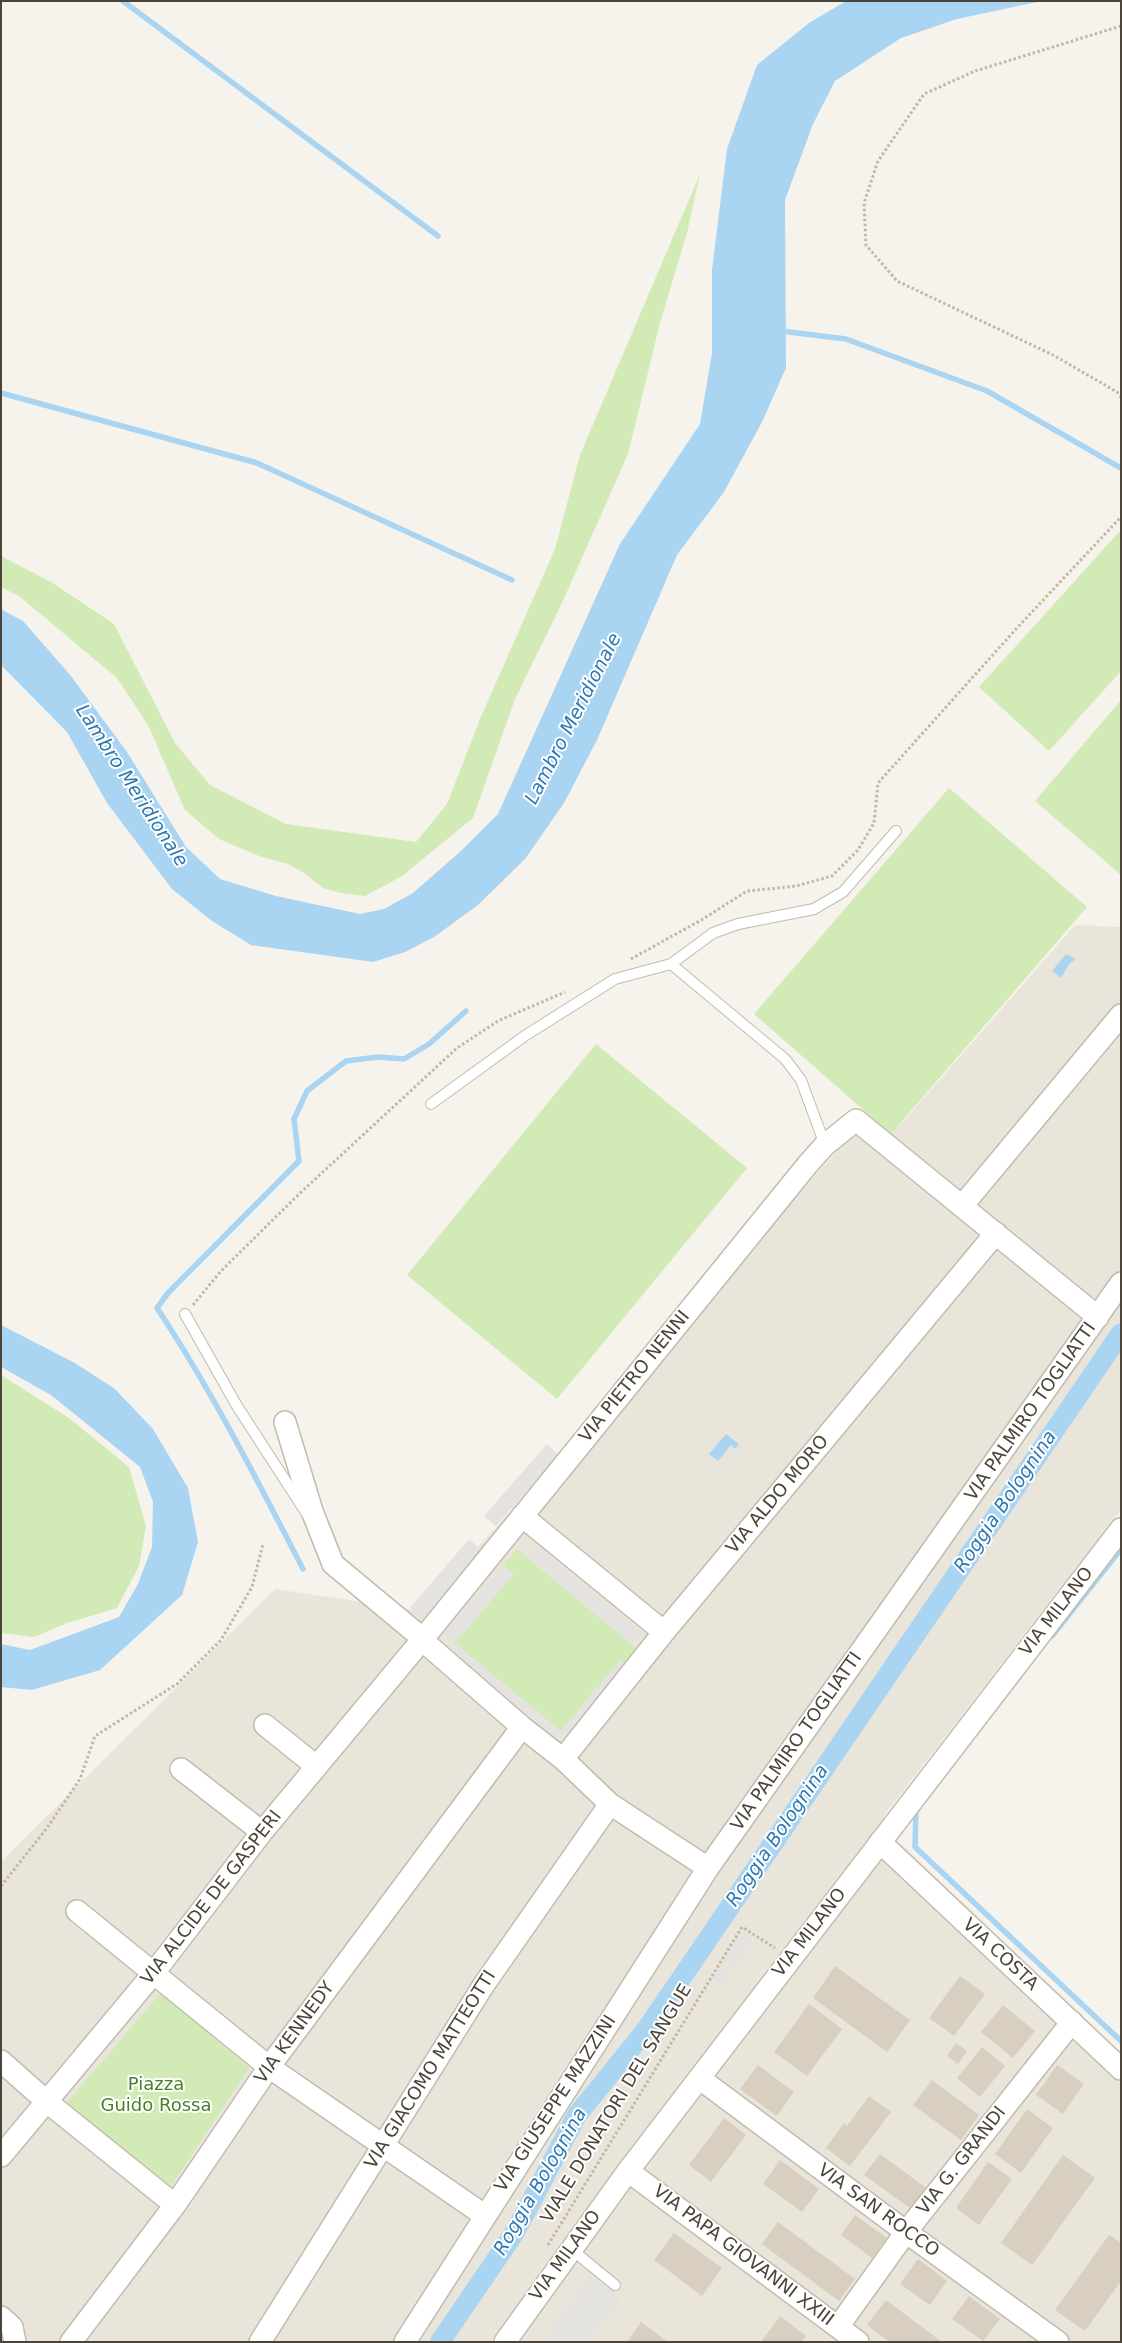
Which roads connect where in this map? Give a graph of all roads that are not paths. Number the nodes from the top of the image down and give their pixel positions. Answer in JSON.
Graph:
{"nodes":[{"id":1,"x":896,"y":831,"type":"dead end"},
{"id":2,"x":670,"y":964,"type":"junction"},
{"id":3,"x":1121,"y":1015,"type":"edge"},
{"id":4,"x":431,"y":1104,"type":"dead end"},
{"id":5,"x":825,"y":1145,"type":"junction"},
{"id":6,"x":962,"y":1206,"type":"junction"},
{"id":7,"x":996,"y":1233,"type":"junction"},
{"id":8,"x":1121,"y":1283,"type":"edge"},
{"id":9,"x":185,"y":1314,"type":"road end"},
{"id":10,"x":1098,"y":1317,"type":"junction"},
{"id":11,"x":285,"y":1422,"type":"dead end"},
{"id":12,"x":522,"y":1516,"type":"junction"},
{"id":13,"x":1121,"y":1529,"type":"edge"},
{"id":14,"x":322,"y":1535,"type":"junction"},
{"id":15,"x":664,"y":1632,"type":"junction"},
{"id":16,"x":422,"y":1639,"type":"junction"},
{"id":17,"x":265,"y":1725,"type":"dead end"},
{"id":18,"x":522,"y":1726,"type":"junction"},
{"id":19,"x":563,"y":1759,"type":"junction"},
{"id":20,"x":316,"y":1766,"type":"junction"},
{"id":21,"x":181,"y":1769,"type":"dead end"},
{"id":22,"x":610,"y":1804,"type":"junction"},
{"id":23,"x":262,"y":1832,"type":"junction"},
{"id":24,"x":880,"y":1842,"type":"junction"},
{"id":25,"x":708,"y":1868,"type":"junction"},
{"id":26,"x":77,"y":1911,"type":"dead end"},
{"id":27,"x":153,"y":1974,"type":"junction"},
{"id":28,"x":1072,"y":2022,"type":"junction"},
{"id":29,"x":1,"y":2061,"type":"edge"},
{"id":30,"x":269,"y":2067,"type":"junction"},
{"id":31,"x":1121,"y":2068,"type":"edge"},
{"id":32,"x":699,"y":2078,"type":"junction"},
{"id":33,"x":46,"y":2101,"type":"junction"},
{"id":34,"x":383,"y":2147,"type":"junction"},
{"id":35,"x":1,"y":2156,"type":"edge"},
{"id":36,"x":628,"y":2171,"type":"junction"},
{"id":37,"x":175,"y":2205,"type":"junction"},
{"id":38,"x":484,"y":2215,"type":"junction"},
{"id":39,"x":906,"y":2232,"type":"junction"},
{"id":40,"x":571,"y":2249,"type":"junction"},
{"id":41,"x":615,"y":2285,"type":"dead end"},
{"id":42,"x":1,"y":2317,"type":"edge"},
{"id":43,"x":838,"y":2327,"type":"junction"},
{"id":44,"x":15,"y":2342,"type":"edge"},
{"id":45,"x":71,"y":2342,"type":"edge"},
{"id":46,"x":260,"y":2342,"type":"edge"},
{"id":47,"x":405,"y":2342,"type":"edge"},
{"id":48,"x":505,"y":2342,"type":"edge"},
{"id":49,"x":858,"y":2342,"type":"edge"},
{"id":50,"x":1058,"y":2342,"type":"edge"}],
"edges":[{"from":1,"to":2,"type":"lane"},
{"from":2,"to":4,"type":"lane"},
{"from":2,"to":5,"type":"lane"},
{"from":3,"to":6,"type":"street"},
{"from":5,"to":6,"type":"street","name":"VIA PIETRO NENNI"},
{"from":5,"to":12,"type":"street","name":"VIA PIETRO NENNI"},
{"from":6,"to":7,"type":"street"},
{"from":7,"to":10,"type":"street"},
{"from":7,"to":15,"type":"street","name":"VIA ALDO MORO"},
{"from":8,"to":10,"type":"street","name":"VIA PALMIRO TOGLIATTI"},
{"from":9,"to":14,"type":"lane"},
{"from":10,"to":25,"type":"street","name":"VIA PALMIRO TOGLIATTI"},
{"from":11,"to":14,"type":"street"},
{"from":12,"to":15,"type":"street"},
{"from":12,"to":16,"type":"street","name":"VIA PIETRO NENNI"},
{"from":13,"to":24,"type":"street","name":"VIA MILANO"},
{"from":14,"to":16,"type":"street"},
{"from":15,"to":19,"type":"street","name":"VIA ALDO MORO"},
{"from":16,"to":18,"type":"street"},
{"from":16,"to":20,"type":"street","name":"VIA ALCIDE DE GASPERI"},
{"from":17,"to":20,"type":"street"},
{"from":18,"to":19,"type":"street"},
{"from":18,"to":30,"type":"street","name":"VIA KENNEDY"},
{"from":19,"to":22,"type":"street"},
{"from":20,"to":23,"type":"street","name":"VIA ALCIDE DE GASPERI"},
{"from":21,"to":23,"type":"street"},
{"from":22,"to":25,"type":"street"},
{"from":22,"to":34,"type":"street","name":"VIA GIACOMO MATTEOTTI"},
{"from":23,"to":27,"type":"street","name":"VIA ALCIDE DE GASPERI"},
{"from":24,"to":28,"type":"street","name":"VIA COSTA"},
{"from":24,"to":32,"type":"street","name":"VIA MILANO"},
{"from":25,"to":38,"type":"street","name":"VIA GIUSEPPE MAZZINI"},
{"from":26,"to":27,"type":"street"},
{"from":27,"to":30,"type":"street"},
{"from":27,"to":33,"type":"street","name":"VIA ALCIDE DE GASPERI"},
{"from":28,"to":31,"type":"street","name":"VIA COSTA"},
{"from":28,"to":39,"type":"street","name":"VIA G. GRANDI"},
{"from":29,"to":33,"type":"street"},
{"from":30,"to":34,"type":"street"},
{"from":30,"to":37,"type":"street","name":"VIA KENNEDY"},
{"from":32,"to":36,"type":"street","name":"VIA MILANO"},
{"from":32,"to":39,"type":"street","name":"VIA SAN ROCCO"},
{"from":33,"to":35,"type":"street","name":"VIA ALCIDE DE GASPERI"},
{"from":33,"to":37,"type":"street"},
{"from":34,"to":38,"type":"street"},
{"from":34,"to":46,"type":"street","name":"VIA GIACOMO MATTEOTTI"},
{"from":36,"to":40,"type":"street","name":"VIA MILANO"},
{"from":36,"to":43,"type":"street","name":"VIA PAPA GIOVANNI XXIII"},
{"from":37,"to":45,"type":"street","name":"VIA KENNEDY"},
{"from":38,"to":47,"type":"street","name":"VIA GIUSEPPE MAZZINI"},
{"from":39,"to":43,"type":"street","name":"VIA G. GRANDI"},
{"from":39,"to":50,"type":"street","name":"VIA SAN ROCCO"},
{"from":40,"to":41,"type":"lane"},
{"from":40,"to":48,"type":"street","name":"VIA MILANO"},
{"from":42,"to":44,"type":"street"},
{"from":43,"to":49,"type":"street","name":"VIA PAPA GIOVANNI XXIII"}]}
